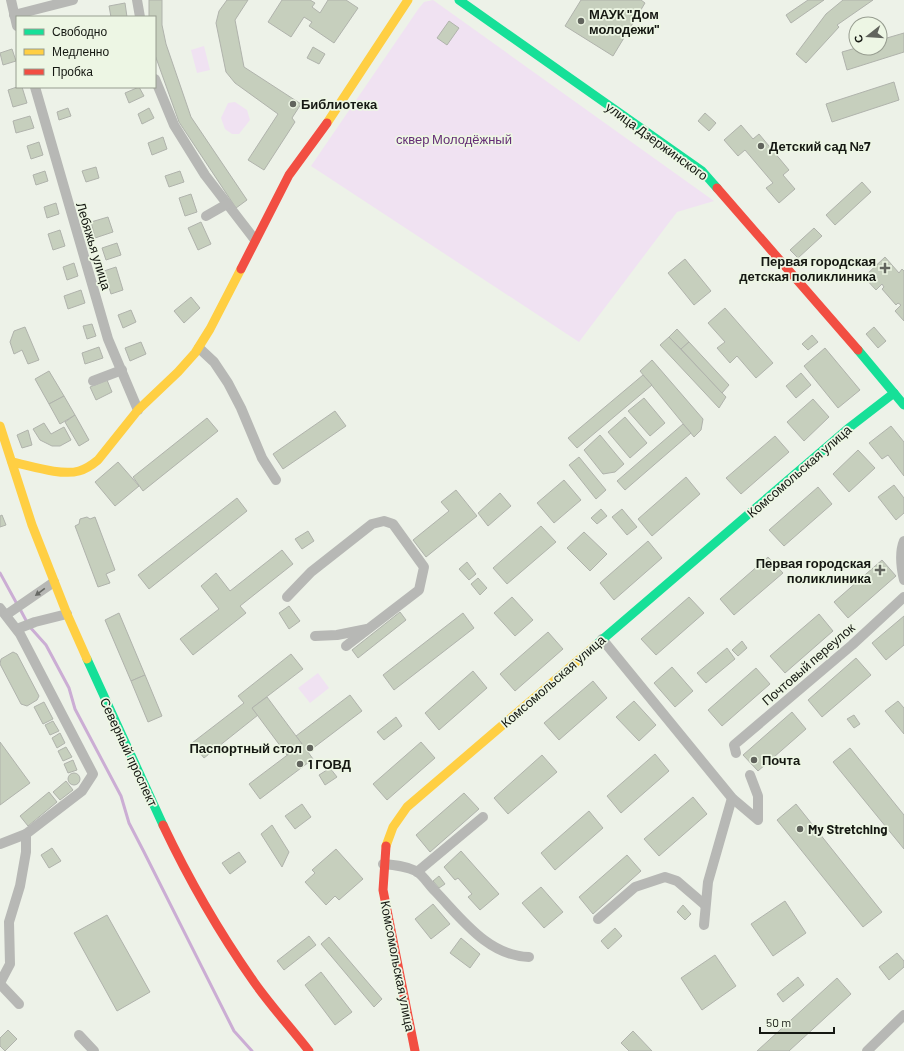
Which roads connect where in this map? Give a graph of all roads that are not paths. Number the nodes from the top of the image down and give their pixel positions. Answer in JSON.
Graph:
{"nodes":[{"id":1,"x":11,"y":0,"type":"edge"},
{"id":2,"x":73,"y":0,"type":"edge"},
{"id":3,"x":137,"y":0,"type":"edge"},
{"id":4,"x":408,"y":0,"type":"edge"},
{"id":5,"x":459,"y":0,"type":"edge"},
{"id":6,"x":14,"y":15,"type":"junction"},
{"id":7,"x":140,"y":16,"type":"edge"},
{"id":8,"x":16,"y":22,"type":"edge"},
{"id":9,"x":156,"y":81,"type":"edge"},
{"id":10,"x":34,"y":88,"type":"edge"},
{"id":11,"x":227,"y":204,"type":"junction"},
{"id":12,"x":206,"y":216,"type":"dead end"},
{"id":13,"x":255,"y":240,"type":"junction"},
{"id":14,"x":199,"y":348,"type":"junction"},
{"id":15,"x":122,"y":370,"type":"junction"},
{"id":16,"x":93,"y":381,"type":"dead end"},
{"id":17,"x":894,"y":393,"type":"junction"},
{"id":18,"x":904,"y":404,"type":"edge"},
{"id":19,"x":138,"y":410,"type":"junction"},
{"id":20,"x":0,"y":426,"type":"edge"},
{"id":21,"x":12,"y":462,"type":"junction"},
{"id":22,"x":276,"y":480,"type":"dead end"},
{"id":23,"x":904,"y":541,"type":"edge"},
{"id":24,"x":904,"y":580,"type":"edge"},
{"id":25,"x":54,"y":582,"type":"junction"},
{"id":26,"x":904,"y":597,"type":"edge"},
{"id":27,"x":287,"y":598,"type":"dead end"},
{"id":28,"x":3,"y":611,"type":"edge"},
{"id":29,"x":67,"y":614,"type":"junction"},
{"id":30,"x":19,"y":627,"type":"junction"},
{"id":31,"x":368,"y":628,"type":"junction"},
{"id":32,"x":315,"y":636,"type":"dead end"},
{"id":33,"x":602,"y":639,"type":"junction"},
{"id":34,"x":346,"y":646,"type":"dead end"},
{"id":35,"x":736,"y":753,"type":"dead end"},
{"id":36,"x":750,"y":774,"type":"dead end"},
{"id":37,"x":732,"y":798,"type":"junction"},
{"id":38,"x":483,"y":817,"type":"dead end"},
{"id":39,"x":26,"y":834,"type":"junction"},
{"id":40,"x":0,"y":844,"type":"edge"},
{"id":41,"x":383,"y":864,"type":"junction"},
{"id":42,"x":418,"y":872,"type":"junction"},
{"id":43,"x":705,"y":905,"type":"junction"},
{"id":44,"x":598,"y":919,"type":"dead end"},
{"id":45,"x":704,"y":925,"type":"dead end"},
{"id":46,"x":529,"y":957,"type":"dead end"},
{"id":47,"x":0,"y":983,"type":"edge"},
{"id":48,"x":19,"y":1004,"type":"dead end"},
{"id":49,"x":904,"y":1016,"type":"edge"},
{"id":50,"x":79,"y":1035,"type":"dead end"},
{"id":51,"x":94,"y":1051,"type":"edge"},
{"id":52,"x":310,"y":1051,"type":"edge"},
{"id":53,"x":415,"y":1051,"type":"edge"},
{"id":54,"x":867,"y":1051,"type":"edge"}],
"edges":[{"from":1,"to":6,"type":"street"},
{"from":2,"to":6,"type":"street"},
{"from":3,"to":7,"type":"street"},
{"from":4,"to":13,"type":"main road"},
{"from":5,"to":17,"type":"main road","name":"улица Дзержинского"},
{"from":6,"to":8,"type":"street"},
{"from":9,"to":11,"type":"street"},
{"from":10,"to":15,"type":"street","name":"Лебяжья улица"},
{"from":11,"to":12,"type":"street"},
{"from":11,"to":13,"type":"street"},
{"from":13,"to":14,"type":"main road"},
{"from":14,"to":19,"type":"main road"},
{"from":14,"to":22,"type":"street"},
{"from":15,"to":16,"type":"street"},
{"from":15,"to":19,"type":"street","name":"Лебяжья улица"},
{"from":17,"to":18,"type":"main road","name":"улица Дзержинского"},
{"from":17,"to":33,"type":"main road","name":"Комсомольская улица"},
{"from":19,"to":21,"type":"main road"},
{"from":20,"to":21,"type":"main road","name":"Северный проспект"},
{"from":21,"to":25,"type":"main road","name":"Северный проспект"},
{"from":23,"to":24,"type":"street"},
{"from":25,"to":28,"type":"street","one_way":true},
{"from":25,"to":29,"type":"main road","name":"Северный проспект"},
{"from":26,"to":35,"type":"street","name":"Почтовый переулок"},
{"from":27,"to":31,"type":"street"},
{"from":28,"to":30,"type":"street"},
{"from":29,"to":30,"type":"street"},
{"from":29,"to":52,"type":"main road","name":"Северный проспект"},
{"from":30,"to":39,"type":"street"},
{"from":31,"to":32,"type":"street"},
{"from":31,"to":34,"type":"street"},
{"from":33,"to":37,"type":"street"},
{"from":33,"to":41,"type":"main road","name":"Комсомольская улица"},
{"from":36,"to":37,"type":"street"},
{"from":37,"to":43,"type":"street"},
{"from":38,"to":42,"type":"street"},
{"from":39,"to":40,"type":"street"},
{"from":39,"to":47,"type":"street"},
{"from":41,"to":42,"type":"street"},
{"from":41,"to":53,"type":"main road","name":"Комсомольская улица"},
{"from":42,"to":46,"type":"street"},
{"from":43,"to":44,"type":"street"},
{"from":43,"to":45,"type":"street"},
{"from":47,"to":48,"type":"street"},
{"from":49,"to":54,"type":"street"},
{"from":50,"to":51,"type":"street"}]}
